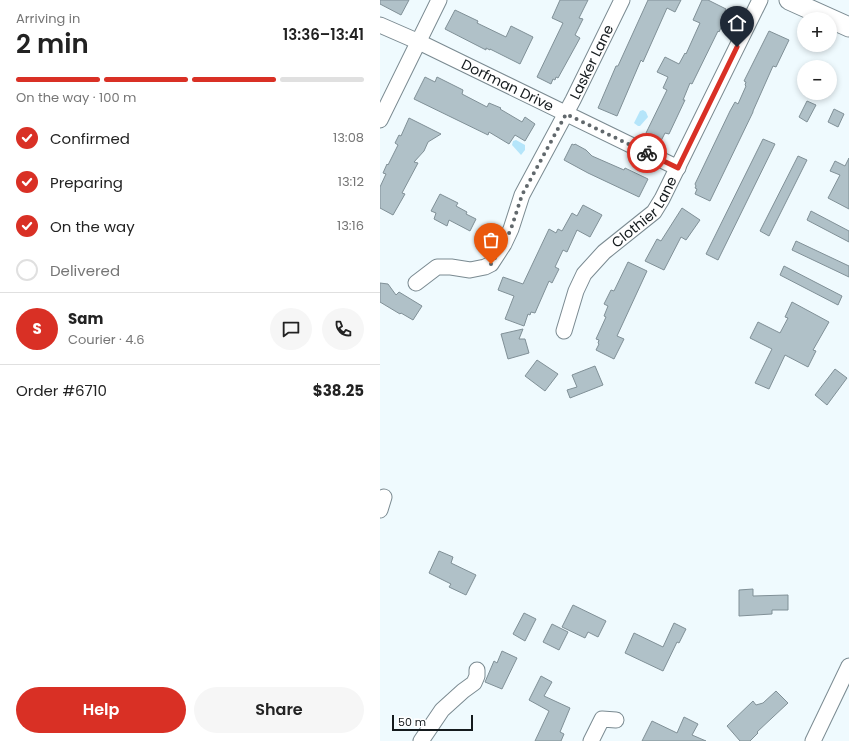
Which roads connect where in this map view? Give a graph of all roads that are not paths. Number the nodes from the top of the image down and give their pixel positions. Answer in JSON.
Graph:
{"nodes":[{"id":1,"x":439,"y":0,"type":"edge"},
{"id":2,"x":622,"y":0,"type":"edge"},
{"id":3,"x":760,"y":0,"type":"edge"},
{"id":4,"x":789,"y":0,"type":"edge"},
{"id":5,"x":380,"y":25,"type":"edge"},
{"id":6,"x":849,"y":27,"type":"edge"},
{"id":7,"x":419,"y":42,"type":"junction"},
{"id":8,"x":566,"y":114,"type":"junction"},
{"id":9,"x":380,"y":120,"type":"edge"},
{"id":10,"x":678,"y":168,"type":"junction"},
{"id":11,"x":416,"y":283,"type":"dead end"},
{"id":12,"x":564,"y":331,"type":"dead end"},
{"id":13,"x":849,"y":666,"type":"edge"},
{"id":14,"x":477,"y":670,"type":"dead end"},
{"id":15,"x":616,"y":720,"type":"dead end"},
{"id":16,"x":421,"y":741,"type":"edge"},
{"id":17,"x":591,"y":741,"type":"edge"},
{"id":18,"x":813,"y":741,"type":"edge"}],
"edges":[{"from":1,"to":7,"type":"street"},
{"from":2,"to":8,"type":"street","name":"Lasker Lane"},
{"from":3,"to":10,"type":"street","name":"Clothier Lane"},
{"from":4,"to":6,"type":"main road"},
{"from":5,"to":7,"type":"street","name":"Dorfman Drive"},
{"from":7,"to":8,"type":"street","name":"Dorfman Drive"},
{"from":7,"to":9,"type":"street"},
{"from":8,"to":10,"type":"street","name":"Dorfman Drive"},
{"from":8,"to":11,"type":"street","name":"Lasker Lane"},
{"from":10,"to":12,"type":"street","name":"Clothier Lane"},
{"from":13,"to":18,"type":"street"},
{"from":14,"to":16,"type":"street"},
{"from":15,"to":17,"type":"street"}]}
